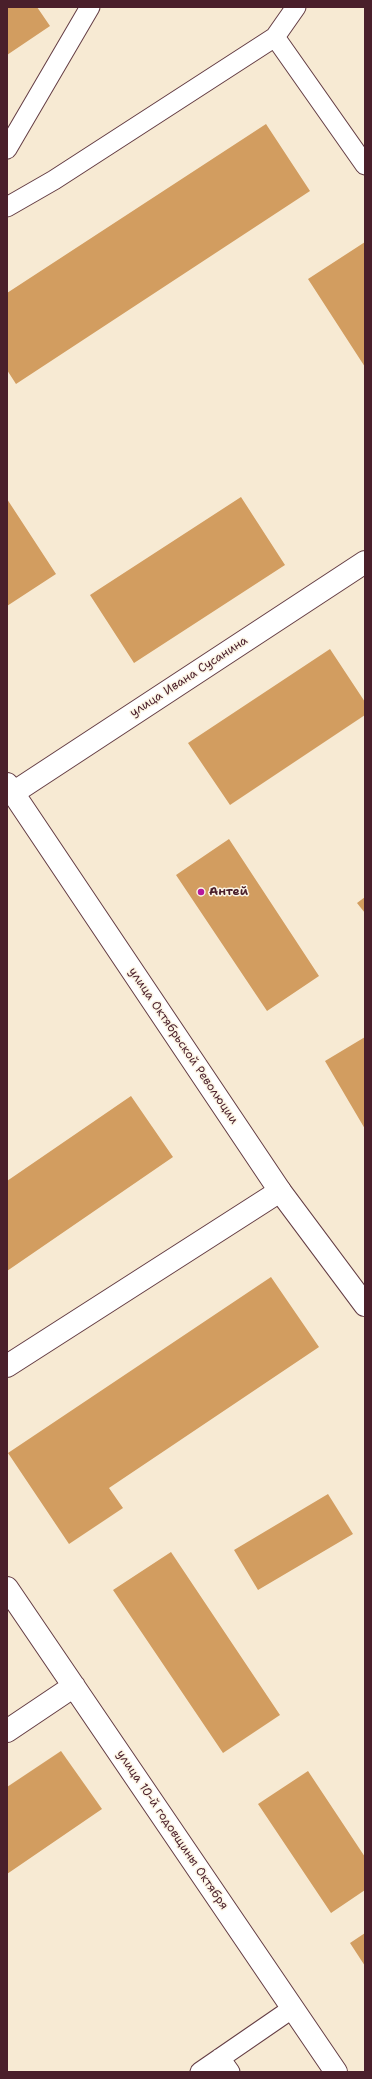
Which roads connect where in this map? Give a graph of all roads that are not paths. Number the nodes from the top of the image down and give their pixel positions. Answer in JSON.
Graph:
{"nodes":[{"id":1,"x":90,"y":7,"type":"edge"},
{"id":2,"x":296,"y":7,"type":"edge"},
{"id":3,"x":275,"y":37,"type":"junction"},
{"id":4,"x":8,"y":146,"type":"edge"},
{"id":5,"x":365,"y":165,"type":"edge"},
{"id":6,"x":7,"y":207,"type":"edge"},
{"id":7,"x":365,"y":562,"type":"edge"},
{"id":8,"x":10,"y":788,"type":"edge"},
{"id":9,"x":280,"y":1191,"type":"junction"},
{"id":10,"x":365,"y":1304,"type":"edge"},
{"id":11,"x":7,"y":1366,"type":"edge"},
{"id":12,"x":7,"y":1588,"type":"edge"},
{"id":13,"x":74,"y":1686,"type":"junction"},
{"id":14,"x":7,"y":1731,"type":"edge"},
{"id":15,"x":293,"y":2008,"type":"junction"},
{"id":16,"x":225,"y":2065,"type":"edge"},
{"id":17,"x":200,"y":2072,"type":"edge"},
{"id":18,"x":336,"y":2072,"type":"edge"}],
"edges":[{"from":1,"to":4,"type":"lane"},
{"from":2,"to":3,"type":"lane"},
{"from":3,"to":5,"type":"lane"},
{"from":3,"to":6,"type":"lane"},
{"from":7,"to":8,"type":"street","name":"улица Ивана Сусанина"},
{"from":8,"to":9,"type":"street","name":"улица Октябрьской Революции"},
{"from":9,"to":10,"type":"street","name":"улица Октябрьской Революции"},
{"from":9,"to":11,"type":"street"},
{"from":12,"to":13,"type":"street","name":"улица 10-й годовщины Октября"},
{"from":13,"to":14,"type":"street"},
{"from":13,"to":15,"type":"street","name":"улица 10-й годовщины Октября"},
{"from":15,"to":16,"type":"lane"},
{"from":15,"to":18,"type":"street","name":"улица 10-й годовщины Октября"},
{"from":16,"to":17,"type":"lane"}]}
